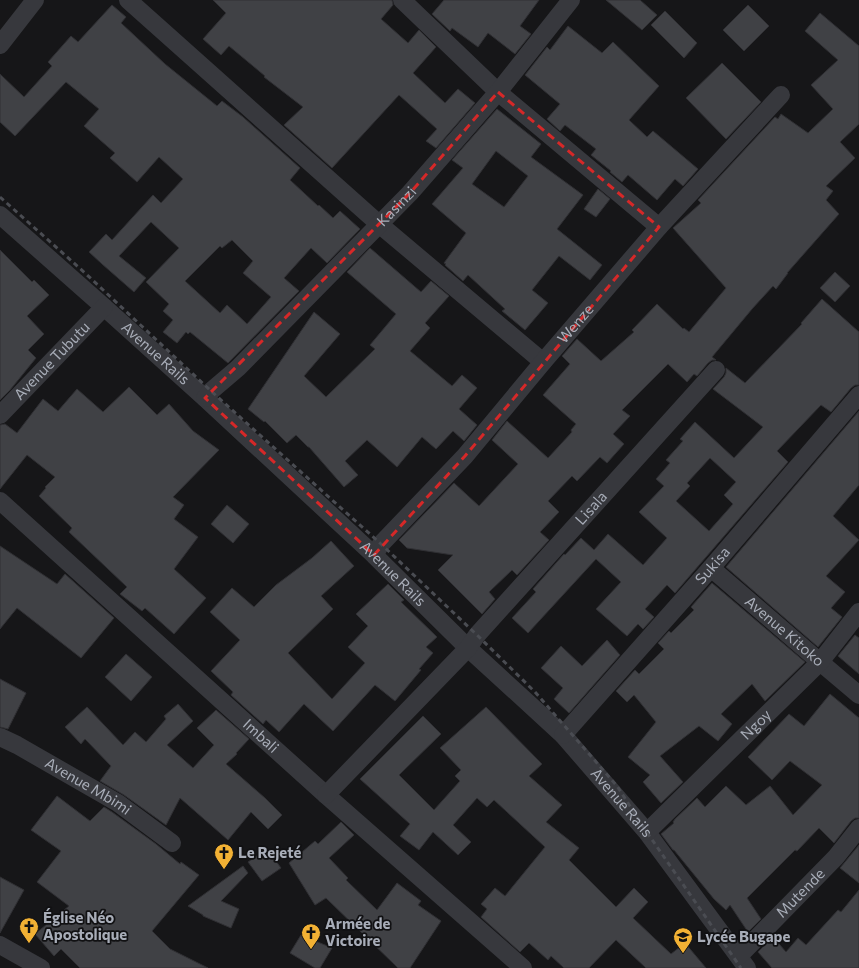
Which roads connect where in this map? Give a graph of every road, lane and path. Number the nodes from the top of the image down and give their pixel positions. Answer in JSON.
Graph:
{"nodes":[{"id":1,"x":35,"y":0,"type":"edge"},
{"id":2,"x":128,"y":0,"type":"edge"},
{"id":3,"x":402,"y":0,"type":"edge"},
{"id":4,"x":571,"y":0,"type":"edge"},
{"id":5,"x":0,"y":45,"type":"edge"},
{"id":6,"x":498,"y":92,"type":"junction"},
{"id":7,"x":781,"y":95,"type":"dead end"},
{"id":8,"x":0,"y":215,"type":"edge"},
{"id":9,"x":379,"y":224,"type":"junction"},
{"id":10,"x":659,"y":227,"type":"junction"},
{"id":11,"x":104,"y":307,"type":"junction"},
{"id":12,"x":543,"y":362,"type":"junction"},
{"id":13,"x":716,"y":370,"type":"dead end"},
{"id":14,"x":859,"y":395,"type":"edge"},
{"id":15,"x":205,"y":398,"type":"junction"},
{"id":16,"x":0,"y":415,"type":"edge"},
{"id":17,"x":0,"y":501,"type":"edge"},
{"id":18,"x":374,"y":555,"type":"junction"},
{"id":19,"x":711,"y":568,"type":"junction"},
{"id":20,"x":859,"y":612,"type":"edge"},
{"id":21,"x":468,"y":648,"type":"junction"},
{"id":22,"x":820,"y":662,"type":"junction"},
{"id":23,"x":859,"y":695,"type":"edge"},
{"id":24,"x":563,"y":735,"type":"junction"},
{"id":25,"x":0,"y":737,"type":"edge"},
{"id":26,"x":326,"y":795,"type":"junction"},
{"id":27,"x":859,"y":828,"type":"edge"},
{"id":28,"x":647,"y":832,"type":"junction"},
{"id":29,"x":172,"y":843,"type":"dead end"},
{"id":30,"x":0,"y":945,"type":"edge"},
{"id":31,"x":743,"y":962,"type":"edge"},
{"id":32,"x":41,"y":968,"type":"edge"},
{"id":33,"x":523,"y":968,"type":"edge"}],
"edges":[{"from":1,"to":5,"type":"street"},
{"from":2,"to":9,"type":"street"},
{"from":3,"to":6,"type":"street"},
{"from":4,"to":6,"type":"street","name":"Kasinzi"},
{"from":6,"to":9,"type":"street","name":"Kasinzi"},
{"from":6,"to":10,"type":"street"},
{"from":7,"to":10,"type":"street","name":"Wenze"},
{"from":8,"to":11,"type":"street","name":"Avenue Rails"},
{"from":9,"to":12,"type":"street"},
{"from":9,"to":15,"type":"street","name":"Kasinzi"},
{"from":10,"to":12,"type":"street","name":"Wenze"},
{"from":11,"to":15,"type":"street","name":"Avenue Rails"},
{"from":11,"to":16,"type":"street","name":"Avenue Tubutu"},
{"from":12,"to":18,"type":"street","name":"Wenze"},
{"from":13,"to":21,"type":"street","name":"Lisala"},
{"from":14,"to":19,"type":"street","name":"Sukisa"},
{"from":15,"to":18,"type":"street","name":"Avenue Rails"},
{"from":17,"to":26,"type":"street","name":"Imbali"},
{"from":18,"to":21,"type":"street","name":"Avenue Rails"},
{"from":19,"to":22,"type":"street","name":"Avenue Kitoko"},
{"from":19,"to":24,"type":"street","name":"Sukisa"},
{"from":20,"to":22,"type":"street","name":"Ngoy"},
{"from":21,"to":24,"type":"street","name":"Avenue Rails"},
{"from":21,"to":26,"type":"street","name":"Lisala"},
{"from":22,"to":23,"type":"street","name":"Avenue Kitoko"},
{"from":22,"to":28,"type":"street","name":"Ngoy"},
{"from":24,"to":28,"type":"street","name":"Avenue Rails"},
{"from":25,"to":29,"type":"street","name":"Avenue Mbimi"},
{"from":26,"to":33,"type":"street","name":"Imbali"},
{"from":27,"to":31,"type":"street","name":"Mutende"},
{"from":28,"to":31,"type":"street","name":"Avenue Rails"},
{"from":30,"to":32,"type":"street"}]}
